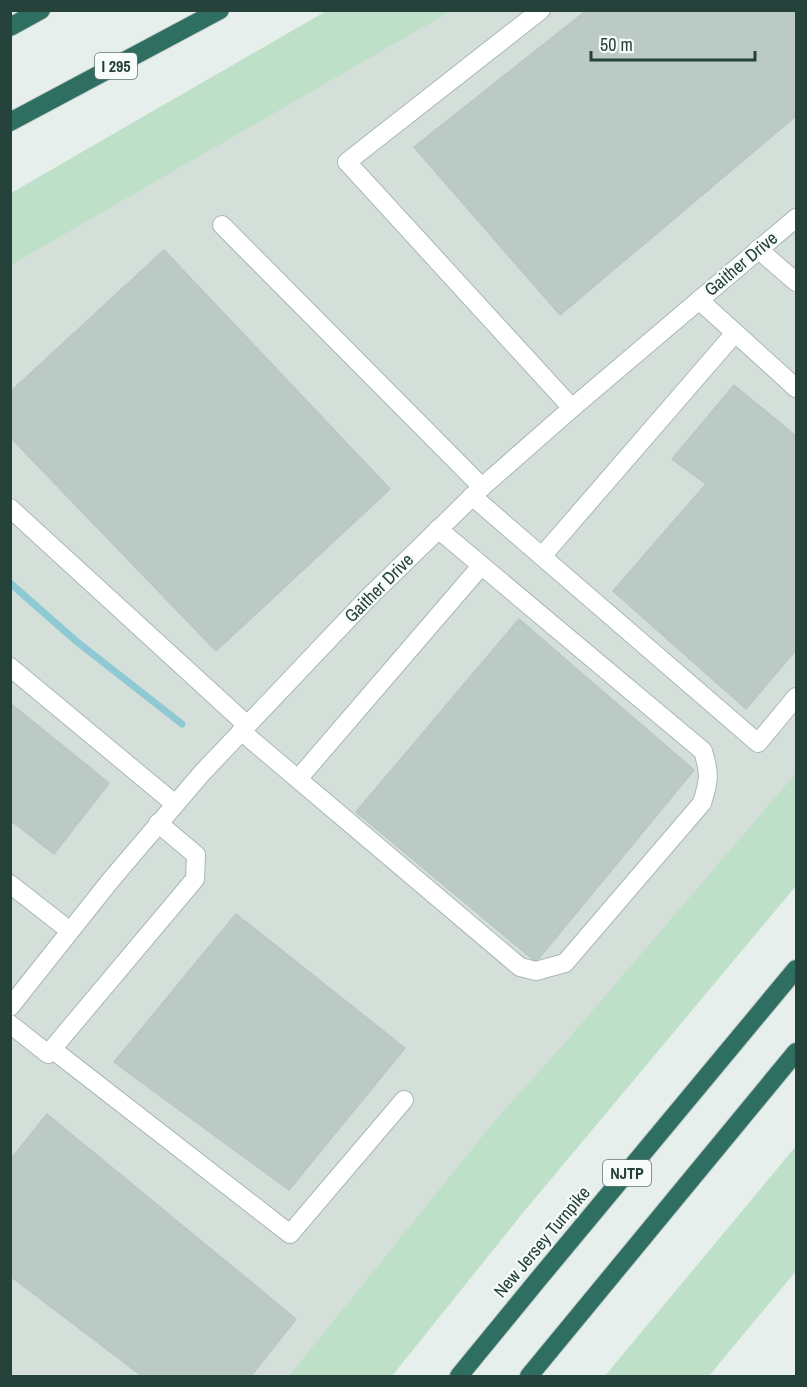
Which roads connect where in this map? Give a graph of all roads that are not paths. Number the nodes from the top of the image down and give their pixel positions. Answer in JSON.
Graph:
{"nodes":[{"id":1,"x":41,"y":10,"type":"edge"},
{"id":2,"x":220,"y":10,"type":"edge"},
{"id":3,"x":540,"y":10,"type":"edge"},
{"id":4,"x":10,"y":27,"type":"edge"},
{"id":5,"x":10,"y":122,"type":"edge"},
{"id":6,"x":796,"y":218,"type":"edge"},
{"id":7,"x":222,"y":225,"type":"dead end"},
{"id":8,"x":758,"y":249,"type":"junction"},
{"id":9,"x":796,"y":282,"type":"edge"},
{"id":10,"x":699,"y":300,"type":"junction"},
{"id":11,"x":735,"y":333,"type":"junction"},
{"id":12,"x":796,"y":388,"type":"edge"},
{"id":13,"x":572,"y":408,"type":"junction"},
{"id":14,"x":477,"y":491,"type":"junction"},
{"id":15,"x":10,"y":508,"type":"edge"},
{"id":16,"x":438,"y":529,"type":"junction"},
{"id":17,"x":543,"y":555,"type":"junction"},
{"id":18,"x":481,"y":566,"type":"junction"},
{"id":19,"x":10,"y":667,"type":"edge"},
{"id":20,"x":796,"y":697,"type":"edge"},
{"id":21,"x":244,"y":728,"type":"junction"},
{"id":22,"x":298,"y":779,"type":"junction"},
{"id":23,"x":175,"y":804,"type":"junction"},
{"id":24,"x":158,"y":823,"type":"junction"},
{"id":25,"x":10,"y":884,"type":"edge"},
{"id":26,"x":69,"y":931,"type":"junction"},
{"id":27,"x":796,"y":969,"type":"edge"},
{"id":28,"x":17,"y":985,"type":"edge"},
{"id":29,"x":10,"y":1006,"type":"edge"},
{"id":30,"x":10,"y":1024,"type":"edge"},
{"id":31,"x":52,"y":1049,"type":"junction"},
{"id":32,"x":796,"y":1052,"type":"edge"},
{"id":33,"x":404,"y":1100,"type":"dead end"},
{"id":34,"x":459,"y":1377,"type":"edge"},
{"id":35,"x":529,"y":1377,"type":"edge"}],
"edges":[{"from":1,"to":4,"type":"highway"},
{"from":2,"to":5,"type":"highway","number":"I 295"},
{"from":3,"to":13,"type":"street"},
{"from":6,"to":8,"type":"street","name":"Gaither Drive"},
{"from":7,"to":14,"type":"street"},
{"from":8,"to":9,"type":"street"},
{"from":8,"to":10,"type":"street","name":"Gaither Drive"},
{"from":10,"to":11,"type":"street"},
{"from":10,"to":13,"type":"street","name":"Gaither Drive"},
{"from":11,"to":12,"type":"street"},
{"from":11,"to":17,"type":"street"},
{"from":13,"to":14,"type":"street","name":"Gaither Drive"},
{"from":14,"to":16,"type":"street","name":"Gaither Drive"},
{"from":14,"to":17,"type":"street"},
{"from":15,"to":21,"type":"street"},
{"from":16,"to":18,"type":"street"},
{"from":16,"to":21,"type":"street","name":"Gaither Drive"},
{"from":17,"to":20,"type":"street"},
{"from":18,"to":22,"type":"street"},
{"from":18,"to":22,"type":"street"},
{"from":19,"to":23,"type":"street"},
{"from":21,"to":22,"type":"street"},
{"from":21,"to":23,"type":"street","name":"Gaither Drive"},
{"from":23,"to":24,"type":"street","name":"Gaither Drive"},
{"from":24,"to":26,"type":"street","name":"Gaither Drive"},
{"from":24,"to":31,"type":"street"},
{"from":25,"to":26,"type":"street"},
{"from":26,"to":28,"type":"street","name":"Gaither Drive"},
{"from":27,"to":34,"type":"highway","name":"New Jersey Turnpike","number":"NJTP"},
{"from":28,"to":29,"type":"street","name":"Gaither Drive"},
{"from":30,"to":31,"type":"street"},
{"from":31,"to":33,"type":"street"},
{"from":32,"to":35,"type":"highway","number":"NJTP"}]}
